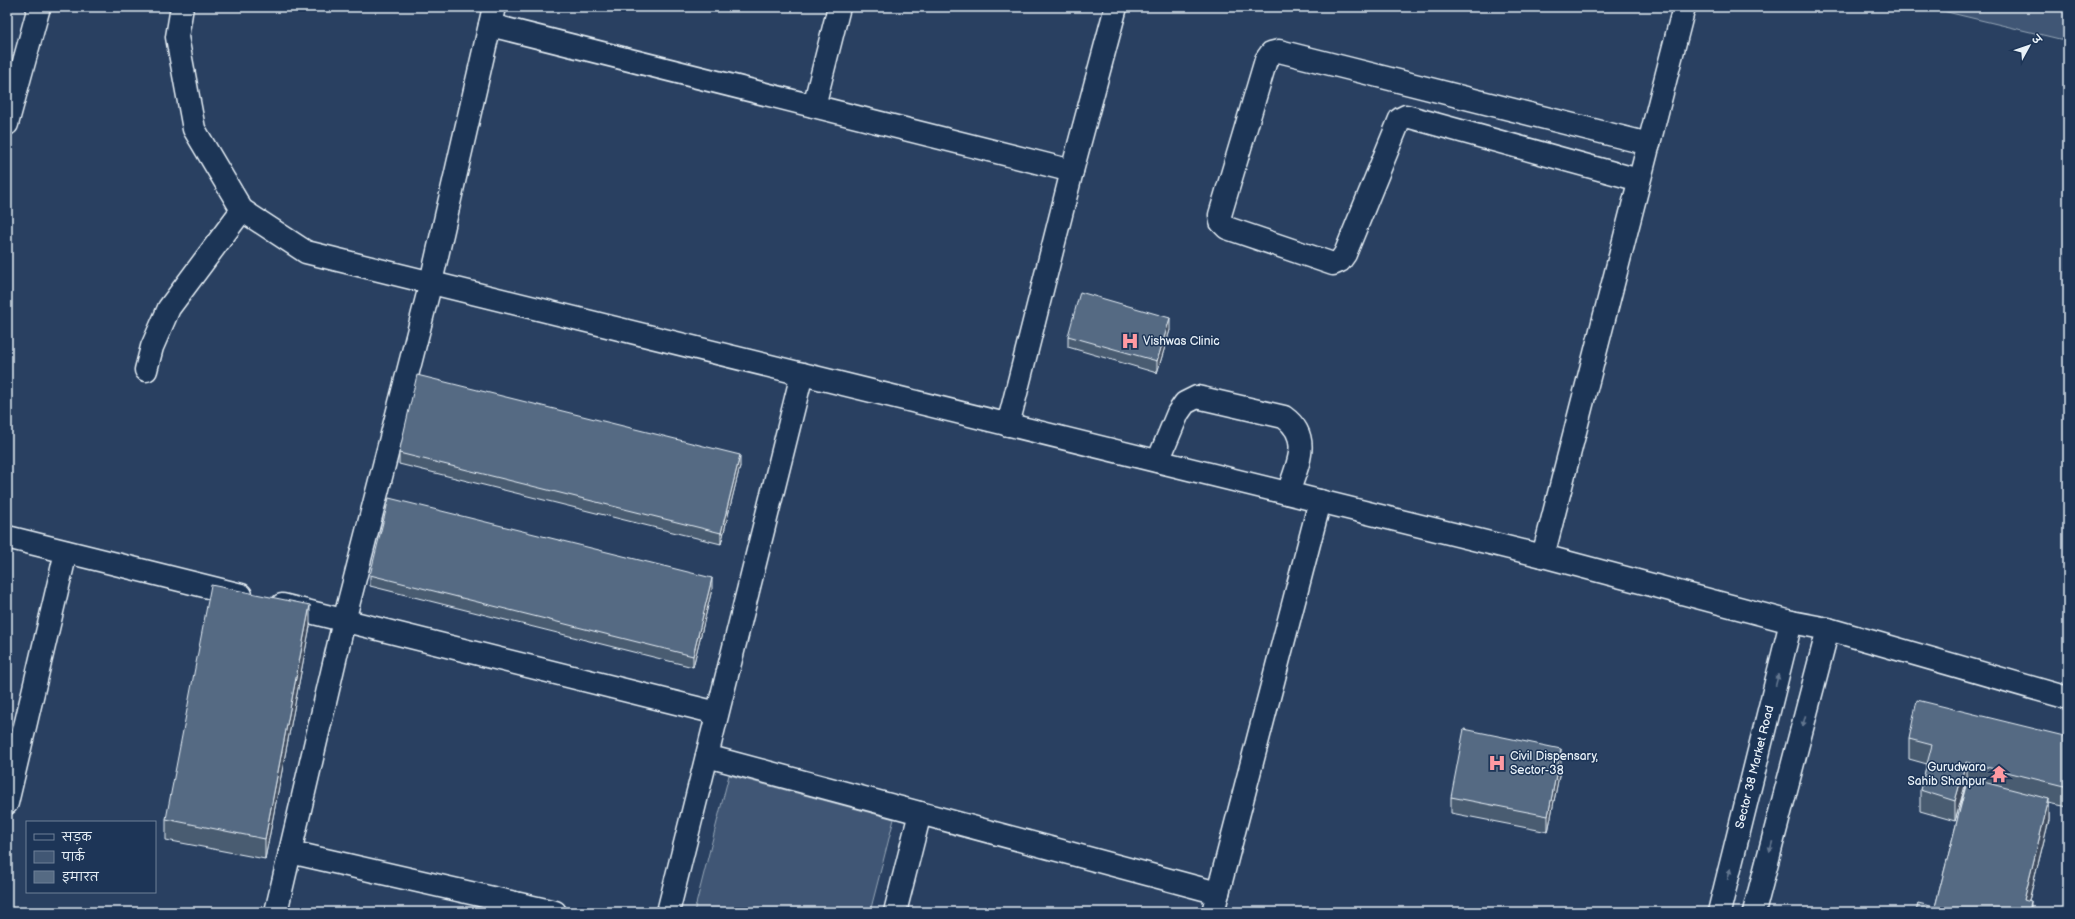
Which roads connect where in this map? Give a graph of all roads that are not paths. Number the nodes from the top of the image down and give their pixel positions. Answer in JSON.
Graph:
{"nodes":[{"id":1,"x":39,"y":7,"type":"edge"},
{"id":2,"x":182,"y":7,"type":"edge"},
{"id":3,"x":840,"y":7,"type":"edge"},
{"id":4,"x":1116,"y":7,"type":"edge"},
{"id":5,"x":1684,"y":7,"type":"edge"},
{"id":6,"x":492,"y":16,"type":"edge"},
{"id":7,"x":814,"y":106,"type":"junction"},
{"id":8,"x":7,"y":124,"type":"edge"},
{"id":9,"x":1649,"y":144,"type":"junction"},
{"id":10,"x":1072,"y":171,"type":"junction"},
{"id":11,"x":1639,"y":180,"type":"junction"},
{"id":12,"x":242,"y":210,"type":"junction"},
{"id":13,"x":431,"y":282,"type":"junction"},
{"id":14,"x":146,"y":370,"type":"dead end"},
{"id":15,"x":802,"y":374,"type":"junction"},
{"id":16,"x":1008,"y":425,"type":"junction"},
{"id":17,"x":1158,"y":461,"type":"junction"},
{"id":18,"x":1288,"y":493,"type":"junction"},
{"id":19,"x":1320,"y":501,"type":"junction"},
{"id":20,"x":7,"y":537,"type":"edge"},
{"id":21,"x":66,"y":552,"type":"junction"},
{"id":22,"x":1543,"y":556,"type":"junction"},
{"id":23,"x":344,"y":621,"type":"junction"},
{"id":24,"x":1791,"y":622,"type":"junction"},
{"id":25,"x":1828,"y":629,"type":"junction"},
{"id":26,"x":2068,"y":698,"type":"edge"},
{"id":27,"x":717,"y":713,"type":"junction"},
{"id":28,"x":707,"y":756,"type":"junction"},
{"id":29,"x":7,"y":803,"type":"edge"},
{"id":30,"x":920,"y":813,"type":"junction"},
{"id":31,"x":290,"y":852,"type":"junction"},
{"id":32,"x":1215,"y":903,"type":"edge"},
{"id":33,"x":517,"y":908,"type":"edge"},
{"id":34,"x":276,"y":912,"type":"edge"},
{"id":35,"x":555,"y":912,"type":"edge"},
{"id":36,"x":668,"y":912,"type":"edge"},
{"id":37,"x":895,"y":912,"type":"edge"},
{"id":38,"x":1719,"y":912,"type":"edge"},
{"id":39,"x":1754,"y":912,"type":"edge"}],
"edges":[{"from":1,"to":8,"type":"street"},
{"from":2,"to":12,"type":"street"},
{"from":3,"to":7,"type":"street"},
{"from":4,"to":10,"type":"street"},
{"from":5,"to":9,"type":"street"},
{"from":6,"to":7,"type":"street"},
{"from":6,"to":13,"type":"street"},
{"from":7,"to":10,"type":"street"},
{"from":9,"to":11,"type":"street"},
{"from":9,"to":11,"type":"street"},
{"from":10,"to":16,"type":"street"},
{"from":11,"to":22,"type":"street"},
{"from":12,"to":13,"type":"street"},
{"from":12,"to":14,"type":"street"},
{"from":13,"to":15,"type":"street"},
{"from":13,"to":23,"type":"street"},
{"from":15,"to":16,"type":"street"},
{"from":15,"to":27,"type":"street"},
{"from":16,"to":17,"type":"street"},
{"from":17,"to":18,"type":"street"},
{"from":17,"to":18,"type":"street"},
{"from":18,"to":19,"type":"street"},
{"from":19,"to":22,"type":"street"},
{"from":19,"to":32,"type":"street"},
{"from":20,"to":21,"type":"street"},
{"from":21,"to":23,"type":"street"},
{"from":21,"to":29,"type":"street"},
{"from":22,"to":24,"type":"street"},
{"from":23,"to":27,"type":"street"},
{"from":23,"to":31,"type":"street"},
{"from":24,"to":25,"type":"street"},
{"from":38,"to":24,"type":"street","name":"Sector 38 Market Road","one_way":true},
{"from":25,"to":26,"type":"street"},
{"from":25,"to":39,"type":"street","one_way":true},
{"from":27,"to":28,"type":"street"},
{"from":28,"to":30,"type":"street"},
{"from":28,"to":36,"type":"street"},
{"from":30,"to":32,"type":"street"},
{"from":30,"to":37,"type":"street"},
{"from":31,"to":33,"type":"street"},
{"from":31,"to":34,"type":"street"},
{"from":33,"to":35,"type":"street"}]}
